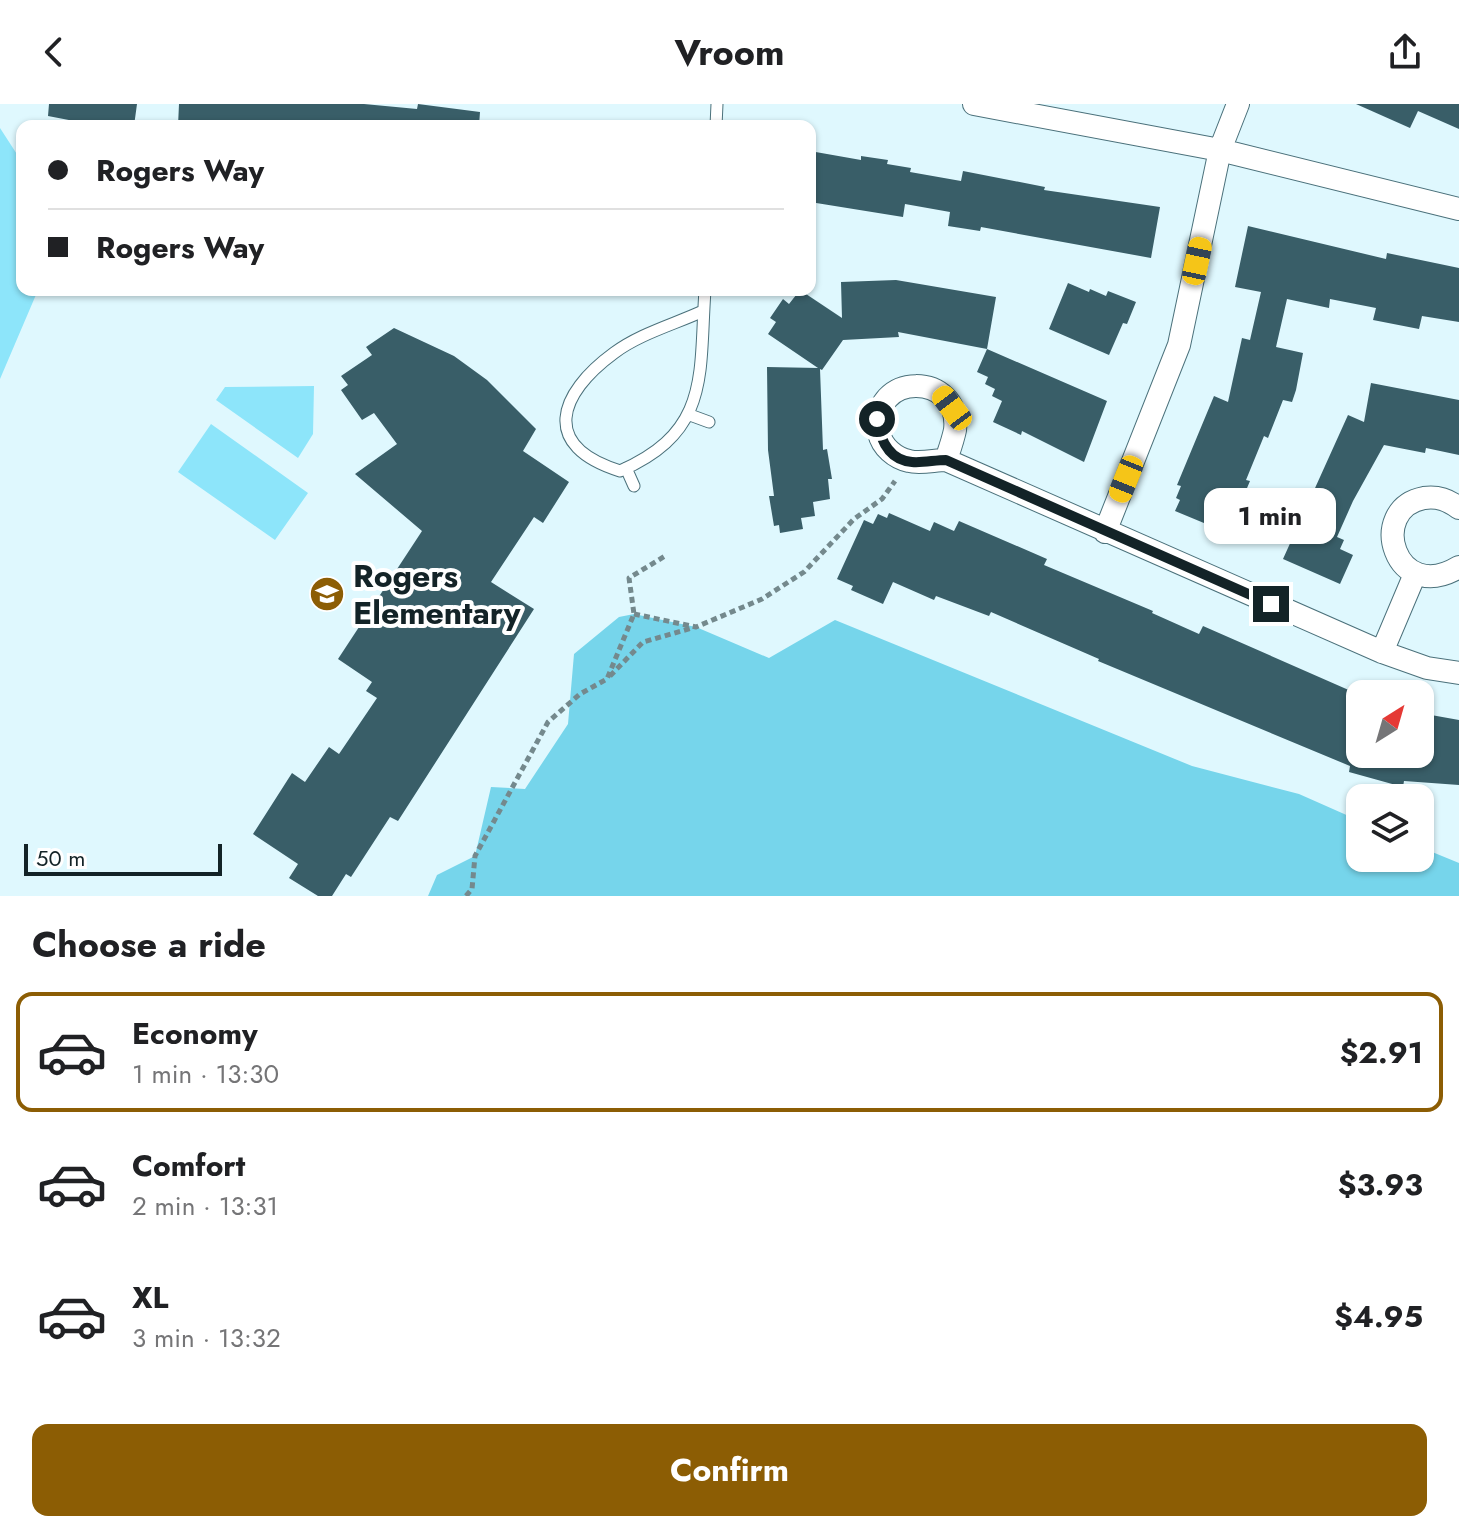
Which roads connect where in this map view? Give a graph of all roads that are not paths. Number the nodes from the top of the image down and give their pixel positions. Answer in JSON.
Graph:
{"nodes":[{"id":1,"x":974,"y":104,"type":"edge"},
{"id":2,"x":1238,"y":104,"type":"edge"},
{"id":3,"x":1220,"y":150,"type":"junction"},
{"id":4,"x":1459,"y":209,"type":"edge"},
{"id":5,"x":704,"y":296,"type":"edge"},
{"id":6,"x":703,"y":311,"type":"junction"},
{"id":7,"x":690,"y":415,"type":"junction"},
{"id":8,"x":709,"y":422,"type":"dead end"},
{"id":9,"x":946,"y":460,"type":"dead end"},
{"id":10,"x":626,"y":468,"type":"junction"},
{"id":11,"x":634,"y":486,"type":"dead end"},
{"id":12,"x":1459,"y":508,"type":"edge"},
{"id":13,"x":1105,"y":532,"type":"junction"},
{"id":14,"x":1459,"y":567,"type":"edge"},
{"id":15,"x":1415,"y":574,"type":"junction"},
{"id":16,"x":1382,"y":652,"type":"junction"},
{"id":17,"x":1459,"y":673,"type":"edge"}],
"edges":[{"from":1,"to":3,"type":"street"},
{"from":2,"to":3,"type":"street"},
{"from":3,"to":4,"type":"street"},
{"from":3,"to":13,"type":"street"},
{"from":5,"to":6,"type":"lane"},
{"from":6,"to":7,"type":"lane"},
{"from":6,"to":10,"type":"lane"},
{"from":7,"to":8,"type":"lane"},
{"from":7,"to":10,"type":"lane"},
{"from":9,"to":13,"type":"street"},
{"from":10,"to":11,"type":"lane"},
{"from":12,"to":15,"type":"street"},
{"from":13,"to":16,"type":"street"},
{"from":14,"to":15,"type":"street"},
{"from":15,"to":16,"type":"street"},
{"from":16,"to":17,"type":"street"}]}
